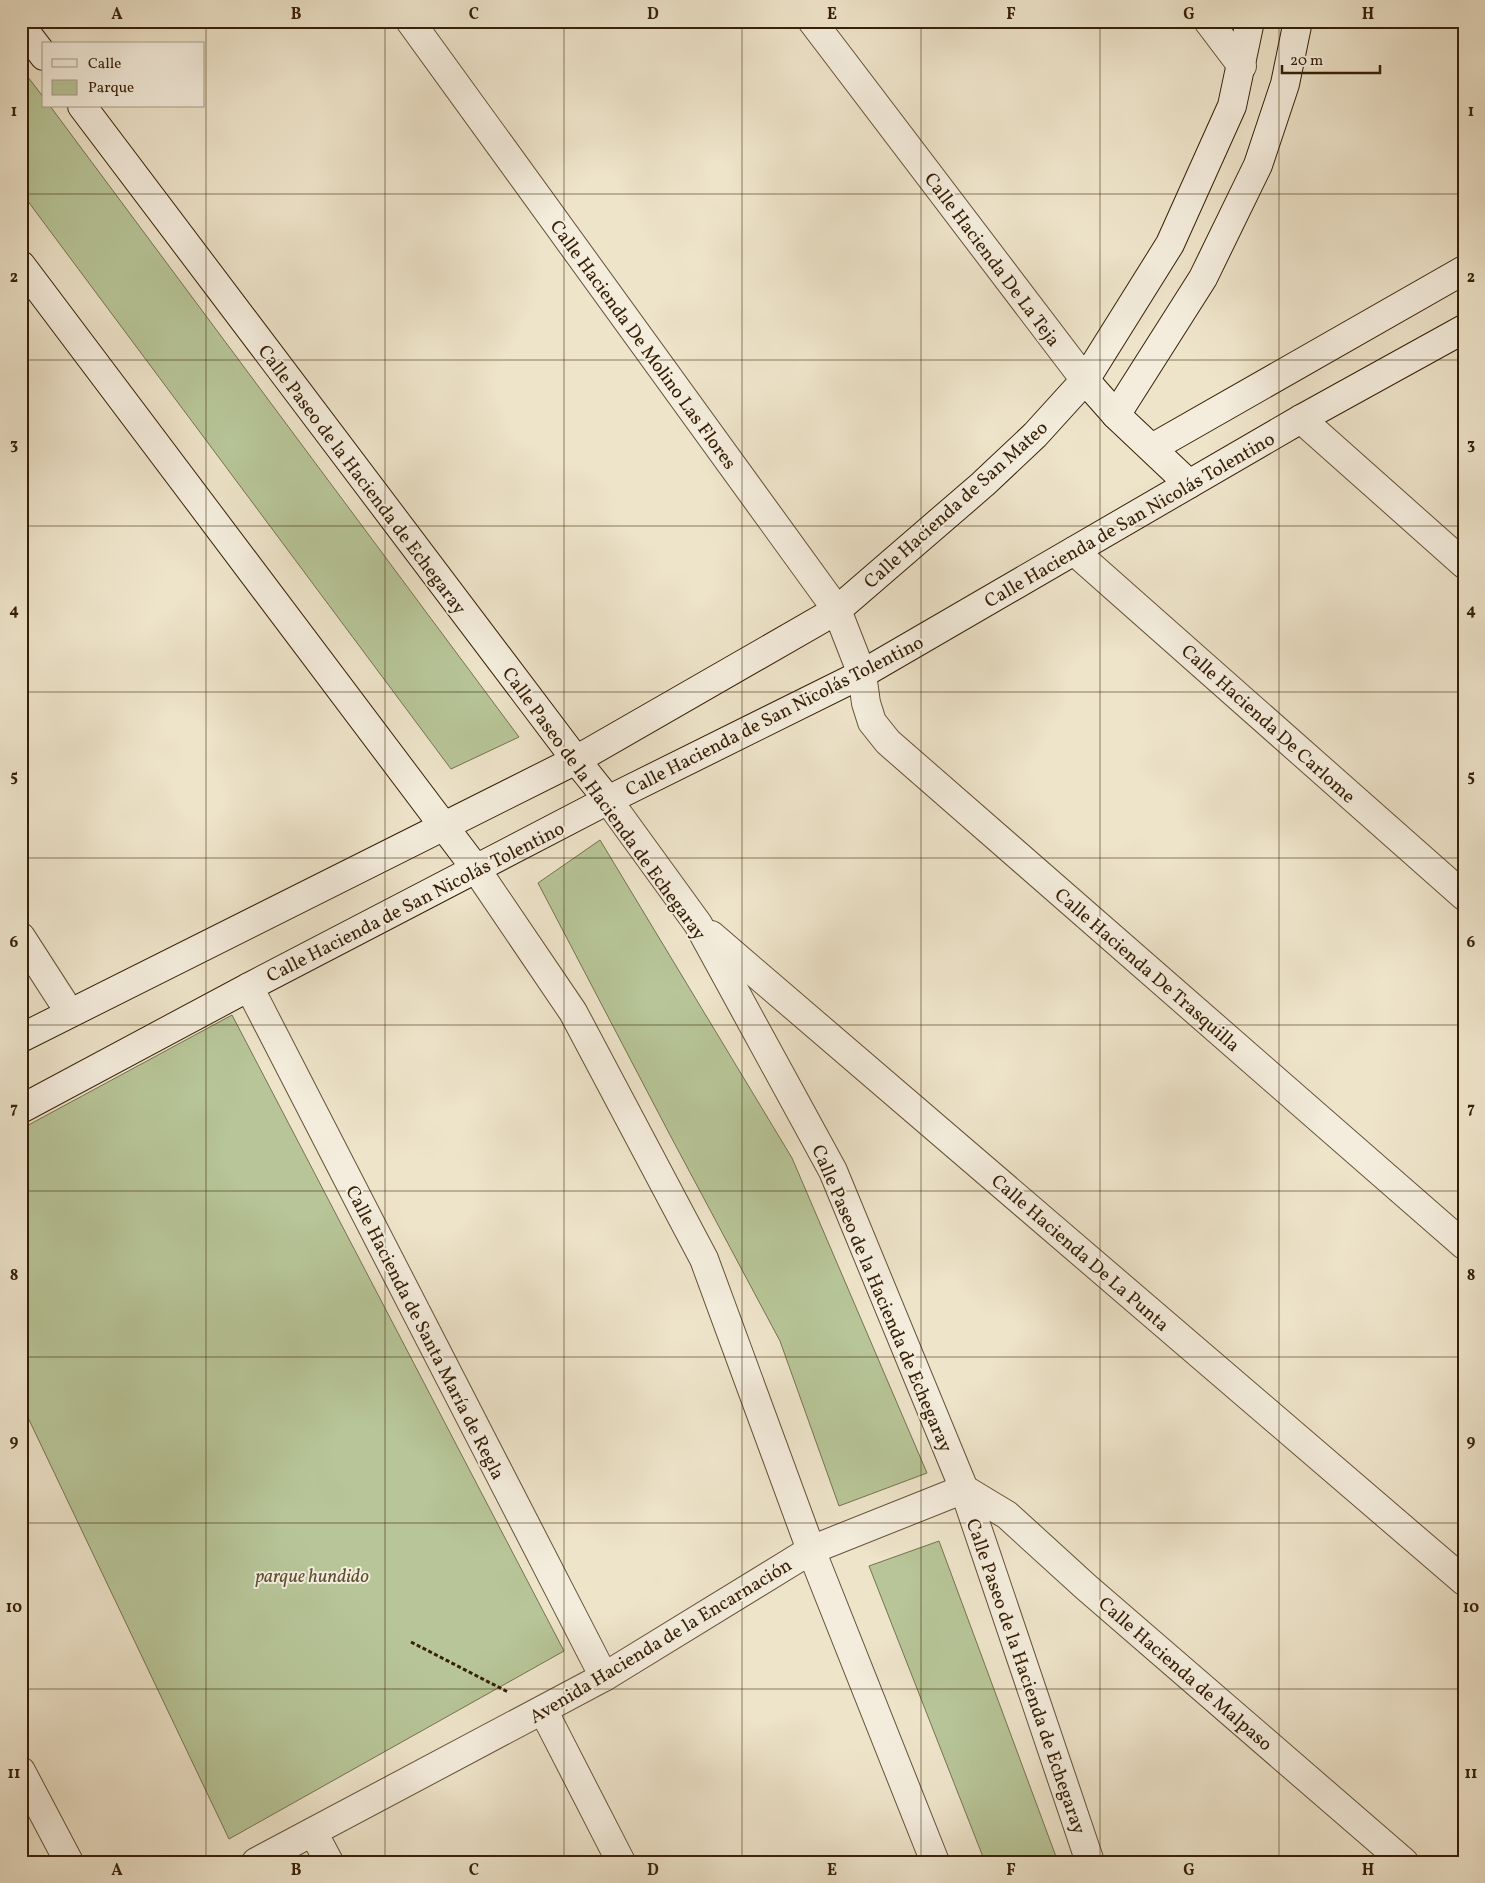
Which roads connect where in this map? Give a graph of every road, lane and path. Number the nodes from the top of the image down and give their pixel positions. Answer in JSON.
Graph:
{"nodes":[{"id":1,"x":410,"y":21,"type":"edge"},
{"id":2,"x":812,"y":21,"type":"edge"},
{"id":3,"x":1208,"y":21,"type":"edge"},
{"id":4,"x":1250,"y":21,"type":"edge"},
{"id":5,"x":1298,"y":21,"type":"edge"},
{"id":6,"x":21,"y":26,"type":"edge"},
{"id":7,"x":42,"y":53,"type":"edge"},
{"id":8,"x":1242,"y":66,"type":"junction"},
{"id":9,"x":84,"y":108,"type":"edge"},
{"id":10,"x":21,"y":264,"type":"edge"},
{"id":11,"x":1464,"y":270,"type":"edge"},
{"id":12,"x":1464,"y":329,"type":"edge"},
{"id":13,"x":1085,"y":380,"type":"junction"},
{"id":14,"x":1116,"y":414,"type":"junction"},
{"id":15,"x":1301,"y":419,"type":"junction"},
{"id":16,"x":1152,"y":448,"type":"junction"},
{"id":17,"x":1189,"y":484,"type":"junction"},
{"id":18,"x":1074,"y":551,"type":"junction"},
{"id":19,"x":1464,"y":564,"type":"edge"},
{"id":20,"x":837,"y":610,"type":"junction"},
{"id":21,"x":862,"y":674,"type":"junction"},
{"id":22,"x":576,"y":760,"type":"junction"},
{"id":23,"x":608,"y":800,"type":"junction"},
{"id":24,"x":444,"y":827,"type":"junction"},
{"id":25,"x":476,"y":869,"type":"junction"},
{"id":26,"x":1464,"y":896,"type":"edge"},
{"id":27,"x":698,"y":924,"type":"junction"},
{"id":28,"x":21,"y":937,"type":"edge"},
{"id":29,"x":249,"y":987,"type":"junction"},
{"id":30,"x":70,"y":1013,"type":"junction"},
{"id":31,"x":21,"y":1038,"type":"edge"},
{"id":32,"x":21,"y":1109,"type":"edge"},
{"id":33,"x":1464,"y":1244,"type":"edge"},
{"id":34,"x":964,"y":1489,"type":"junction"},
{"id":35,"x":811,"y":1550,"type":"junction"},
{"id":36,"x":1464,"y":1581,"type":"edge"},
{"id":37,"x":411,"y":1642,"type":"dead end"},
{"id":38,"x":604,"y":1678,"type":"junction"},
{"id":39,"x":542,"y":1710,"type":"junction"},
{"id":40,"x":21,"y":1771,"type":"edge"},
{"id":41,"x":313,"y":1832,"type":"junction"},
{"id":42,"x":69,"y":1862,"type":"edge"},
{"id":43,"x":256,"y":1862,"type":"edge"},
{"id":44,"x":329,"y":1862,"type":"edge"},
{"id":45,"x":621,"y":1862,"type":"edge"},
{"id":46,"x":935,"y":1862,"type":"edge"},
{"id":47,"x":1090,"y":1862,"type":"edge"},
{"id":48,"x":1404,"y":1862,"type":"edge"}],
"edges":[{"from":1,"to":20,"type":"street","name":"Calle Hacienda De Molino Las Flores"},
{"from":2,"to":13,"type":"street","name":"Calle Hacienda De La Teja"},
{"from":3,"to":8,"type":"street"},
{"from":4,"to":8,"type":"street","name":"Calle Hacienda de San Mateo"},
{"from":5,"to":14,"type":"street"},
{"from":6,"to":7,"type":"street"},
{"from":8,"to":13,"type":"street","name":"Calle Hacienda de San Mateo"},
{"from":9,"to":22,"type":"street","name":"Calle Paseo de la Hacienda de Echegaray"},
{"from":10,"to":24,"type":"street"},
{"from":11,"to":16,"type":"street"},
{"from":12,"to":15,"type":"street","name":"Calle Hacienda de San Nicolás Tolentino"},
{"from":13,"to":14,"type":"street","name":"Calle Hacienda De La Teja"},
{"from":13,"to":20,"type":"street","name":"Calle Hacienda de San Mateo"},
{"from":14,"to":16,"type":"street","name":"Calle Hacienda De La Teja"},
{"from":15,"to":17,"type":"street","name":"Calle Hacienda de San Nicolás Tolentino"},
{"from":15,"to":19,"type":"street"},
{"from":16,"to":17,"type":"street","name":"Calle Hacienda De La Teja"},
{"from":17,"to":18,"type":"street","name":"Calle Hacienda de San Nicolás Tolentino"},
{"from":18,"to":21,"type":"street","name":"Calle Hacienda de San Nicolás Tolentino"},
{"from":18,"to":26,"type":"street","name":"Calle Hacienda De Carlome"},
{"from":20,"to":21,"type":"street","name":"Calle Hacienda De Molino Las Flores"},
{"from":20,"to":22,"type":"street"},
{"from":21,"to":23,"type":"street","name":"Calle Hacienda de San Nicolás Tolentino"},
{"from":21,"to":33,"type":"street","name":"Calle Hacienda De Trasquilla"},
{"from":22,"to":23,"type":"street","name":"Calle Paseo de la Hacienda de Echegaray"},
{"from":22,"to":24,"type":"street"},
{"from":23,"to":25,"type":"street","name":"Calle Hacienda de San Nicolás Tolentino"},
{"from":23,"to":27,"type":"street","name":"Calle Paseo de la Hacienda de Echegaray"},
{"from":24,"to":25,"type":"street"},
{"from":24,"to":30,"type":"street"},
{"from":25,"to":29,"type":"street","name":"Calle Hacienda de San Nicolás Tolentino"},
{"from":25,"to":35,"type":"street"},
{"from":27,"to":34,"type":"street","name":"Calle Paseo de la Hacienda de Echegaray"},
{"from":27,"to":36,"type":"street","name":"Calle Hacienda De La Punta"},
{"from":28,"to":30,"type":"street"},
{"from":29,"to":32,"type":"street","name":"Calle Hacienda de San Nicolás Tolentino"},
{"from":29,"to":38,"type":"street","name":"Calle Hacienda de Santa María de Regla"},
{"from":30,"to":31,"type":"street"},
{"from":34,"to":35,"type":"street","name":"Avenida Hacienda de la Encarnación"},
{"from":34,"to":47,"type":"street","name":"Calle Paseo de la Hacienda de Echegaray"},
{"from":34,"to":48,"type":"street","name":"Calle Hacienda de Malpaso"},
{"from":35,"to":38,"type":"street","name":"Avenida Hacienda de la Encarnación"},
{"from":35,"to":46,"type":"street"},
{"from":37,"to":39,"type":"path"},
{"from":38,"to":39,"type":"street","name":"Avenida Hacienda de la Encarnación"},
{"from":39,"to":41,"type":"street","name":"Avenida Hacienda de la Encarnación"},
{"from":39,"to":45,"type":"street"},
{"from":40,"to":42,"type":"street"},
{"from":41,"to":43,"type":"street","name":"Avenida Hacienda de la Encarnación"},
{"from":41,"to":44,"type":"street"}]}
